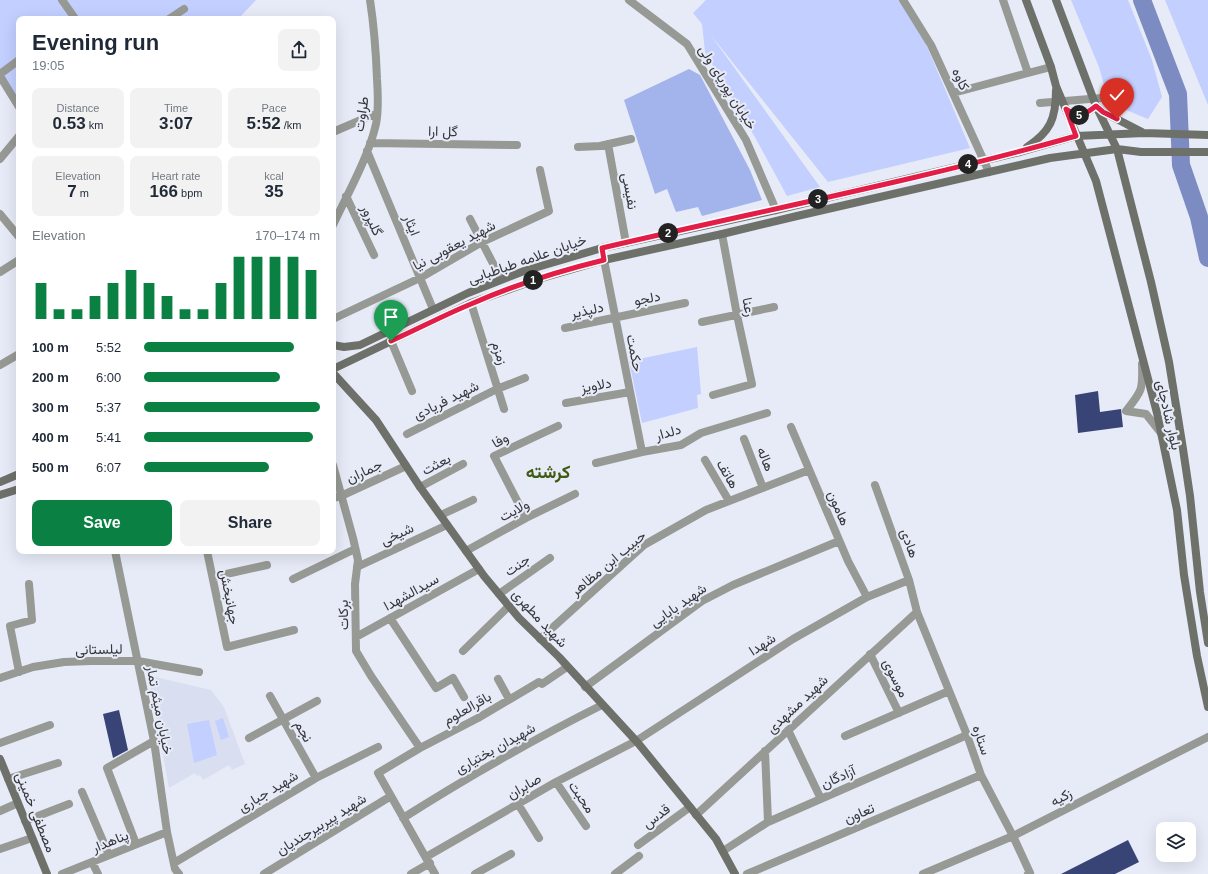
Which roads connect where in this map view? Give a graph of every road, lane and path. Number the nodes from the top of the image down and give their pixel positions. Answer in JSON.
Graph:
{"nodes":[{"id":1,"x":62,"y":0,"type":"edge"},
{"id":2,"x":370,"y":0,"type":"edge"},
{"id":3,"x":629,"y":0,"type":"edge"},
{"id":4,"x":903,"y":0,"type":"edge"},
{"id":5,"x":1003,"y":0,"type":"edge"},
{"id":6,"x":1026,"y":0,"type":"edge"},
{"id":7,"x":1056,"y":0,"type":"edge"},
{"id":8,"x":184,"y":8,"type":"dead end"},
{"id":9,"x":73,"y":16,"type":"edge"},
{"id":10,"x":173,"y":16,"type":"edge"},
{"id":11,"x":16,"y":62,"type":"edge"},
{"id":12,"x":1051,"y":67,"type":"junction"},
{"id":13,"x":1028,"y":73,"type":"junction"},
{"id":14,"x":0,"y":75,"type":"edge"},
{"id":15,"x":1056,"y":86,"type":"junction"},
{"id":16,"x":953,"y":93,"type":"junction"},
{"id":17,"x":1102,"y":98,"type":"dead end"},
{"id":18,"x":16,"y":102,"type":"edge"},
{"id":19,"x":1040,"y":103,"type":"dead end"},
{"id":20,"x":1096,"y":106,"type":"junction"},
{"id":21,"x":1066,"y":109,"type":"junction"},
{"id":22,"x":377,"y":113,"type":"junction"},
{"id":23,"x":336,"y":131,"type":"edge"},
{"id":24,"x":1144,"y":133,"type":"junction"},
{"id":25,"x":1109,"y":134,"type":"junction"},
{"id":26,"x":1205,"y":135,"type":"edge"},
{"id":27,"x":1076,"y":136,"type":"junction"},
{"id":28,"x":631,"y":139,"type":"dead end"},
{"id":29,"x":16,"y":140,"type":"edge"},
{"id":30,"x":608,"y":144,"type":"junction"},
{"id":31,"x":516,"y":145,"type":"dead end"},
{"id":32,"x":368,"y":147,"type":"junction"},
{"id":33,"x":578,"y":147,"type":"dead end"},
{"id":34,"x":1117,"y":149,"type":"junction"},
{"id":35,"x":1020,"y":152,"type":"junction"},
{"id":36,"x":1208,"y":152,"type":"edge"},
{"id":37,"x":1084,"y":153,"type":"junction"},
{"id":38,"x":0,"y":159,"type":"edge"},
{"id":39,"x":984,"y":160,"type":"junction"},
{"id":40,"x":540,"y":170,"type":"dead end"},
{"id":41,"x":989,"y":172,"type":"junction"},
{"id":42,"x":346,"y":196,"type":"junction"},
{"id":43,"x":776,"y":210,"type":"junction"},
{"id":44,"x":0,"y":214,"type":"edge"},
{"id":45,"x":336,"y":218,"type":"edge"},
{"id":46,"x":470,"y":219,"type":"dead end"},
{"id":47,"x":720,"y":222,"type":"junction"},
{"id":48,"x":16,"y":233,"type":"edge"},
{"id":49,"x":722,"y":234,"type":"junction"},
{"id":50,"x":482,"y":242,"type":"junction"},
{"id":51,"x":626,"y":243,"type":"junction"},
{"id":52,"x":602,"y":248,"type":"junction"},
{"id":53,"x":629,"y":254,"type":"junction"},
{"id":54,"x":374,"y":255,"type":"dead end"},
{"id":55,"x":604,"y":260,"type":"junction"},
{"id":56,"x":16,"y":262,"type":"edge"},
{"id":57,"x":0,"y":272,"type":"edge"},
{"id":58,"x":420,"y":278,"type":"junction"},
{"id":59,"x":502,"y":279,"type":"junction"},
{"id":60,"x":505,"y":290,"type":"junction"},
{"id":61,"x":468,"y":293,"type":"junction"},
{"id":62,"x":471,"y":303,"type":"junction"},
{"id":63,"x":685,"y":303,"type":"dead end"},
{"id":64,"x":774,"y":307,"type":"dead end"},
{"id":65,"x":433,"y":309,"type":"junction"},
{"id":66,"x":737,"y":315,"type":"junction"},
{"id":67,"x":615,"y":317,"type":"junction"},
{"id":68,"x":336,"y":318,"type":"edge"},
{"id":69,"x":437,"y":320,"type":"junction"},
{"id":70,"x":702,"y":322,"type":"dead end"},
{"id":71,"x":565,"y":328,"type":"dead end"},
{"id":72,"x":391,"y":341,"type":"junction"},
{"id":73,"x":336,"y":346,"type":"edge"},
{"id":74,"x":16,"y":356,"type":"edge"},
{"id":75,"x":1142,"y":362,"type":"junction"},
{"id":76,"x":0,"y":365,"type":"edge"},
{"id":77,"x":336,"y":368,"type":"edge"},
{"id":78,"x":336,"y":376,"type":"edge"},
{"id":79,"x":525,"y":378,"type":"dead end"},
{"id":80,"x":497,"y":389,"type":"junction"},
{"id":81,"x":412,"y":391,"type":"dead end"},
{"id":82,"x":630,"y":392,"type":"junction"},
{"id":83,"x":712,"y":395,"type":"dead end"},
{"id":84,"x":566,"y":403,"type":"dead end"},
{"id":85,"x":504,"y":409,"type":"dead end"},
{"id":86,"x":767,"y":413,"type":"dead end"},
{"id":87,"x":558,"y":426,"type":"dead end"},
{"id":88,"x":791,"y":427,"type":"dead end"},
{"id":89,"x":1161,"y":433,"type":"junction"},
{"id":90,"x":407,"y":434,"type":"dead end"},
{"id":91,"x":744,"y":439,"type":"dead end"},
{"id":92,"x":642,"y":452,"type":"junction"},
{"id":93,"x":705,"y":460,"type":"dead end"},
{"id":94,"x":596,"y":463,"type":"dead end"},
{"id":95,"x":463,"y":464,"type":"dead end"},
{"id":96,"x":406,"y":466,"type":"junction"},
{"id":97,"x":809,"y":470,"type":"junction"},
{"id":98,"x":16,"y":475,"type":"edge"},
{"id":99,"x":0,"y":482,"type":"edge"},
{"id":100,"x":875,"y":485,"type":"dead end"},
{"id":101,"x":420,"y":487,"type":"junction"},
{"id":102,"x":764,"y":488,"type":"junction"},
{"id":103,"x":16,"y":489,"type":"edge"},
{"id":104,"x":575,"y":494,"type":"dead end"},
{"id":105,"x":0,"y":495,"type":"edge"},
{"id":106,"x":337,"y":497,"type":"edge"},
{"id":107,"x":473,"y":500,"type":"dead end"},
{"id":108,"x":729,"y":501,"type":"junction"},
{"id":109,"x":440,"y":515,"type":"junction"},
{"id":110,"x":526,"y":518,"type":"junction"},
{"id":111,"x":447,"y":525,"type":"junction"},
{"id":112,"x":839,"y":541,"type":"junction"},
{"id":113,"x":355,"y":549,"type":"junction"},
{"id":114,"x":466,"y":552,"type":"junction"},
{"id":115,"x":116,"y":554,"type":"edge"},
{"id":116,"x":208,"y":554,"type":"edge"},
{"id":117,"x":550,"y":558,"type":"dead end"},
{"id":118,"x":267,"y":565,"type":"dead end"},
{"id":119,"x":357,"y":567,"type":"junction"},
{"id":120,"x":479,"y":569,"type":"junction"},
{"id":121,"x":213,"y":577,"type":"junction"},
{"id":122,"x":293,"y":579,"type":"dead end"},
{"id":123,"x":909,"y":580,"type":"junction"},
{"id":124,"x":29,"y":584,"type":"dead end"},
{"id":125,"x":499,"y":594,"type":"junction"},
{"id":126,"x":867,"y":597,"type":"junction"},
{"id":127,"x":509,"y":606,"type":"junction"},
{"id":128,"x":917,"y":612,"type":"junction"},
{"id":129,"x":390,"y":618,"type":"junction"},
{"id":130,"x":294,"y":630,"type":"dead end"},
{"id":131,"x":356,"y":637,"type":"junction"},
{"id":132,"x":540,"y":639,"type":"junction"},
{"id":133,"x":1208,"y":643,"type":"edge"},
{"id":134,"x":463,"y":651,"type":"dead end"},
{"id":135,"x":870,"y":654,"type":"junction"},
{"id":136,"x":138,"y":661,"type":"junction"},
{"id":137,"x":568,"y":667,"type":"junction"},
{"id":138,"x":19,"y":672,"type":"junction"},
{"id":139,"x":199,"y":672,"type":"dead end"},
{"id":140,"x":0,"y":678,"type":"edge"},
{"id":141,"x":498,"y":679,"type":"dead end"},
{"id":142,"x":586,"y":686,"type":"junction"},
{"id":143,"x":949,"y":691,"type":"junction"},
{"id":144,"x":270,"y":696,"type":"dead end"},
{"id":145,"x":464,"y":697,"type":"dead end"},
{"id":146,"x":509,"y":699,"type":"junction"},
{"id":147,"x":317,"y":701,"type":"dead end"},
{"id":148,"x":602,"y":705,"type":"junction"},
{"id":149,"x":1208,"y":707,"type":"edge"},
{"id":150,"x":899,"y":713,"type":"junction"},
{"id":151,"x":282,"y":719,"type":"junction"},
{"id":152,"x":50,"y":725,"type":"dead end"},
{"id":153,"x":788,"y":730,"type":"junction"},
{"id":154,"x":967,"y":734,"type":"junction"},
{"id":155,"x":845,"y":736,"type":"dead end"},
{"id":156,"x":1208,"y":737,"type":"edge"},
{"id":157,"x":249,"y":738,"type":"dead end"},
{"id":158,"x":154,"y":741,"type":"junction"},
{"id":159,"x":636,"y":741,"type":"junction"},
{"id":160,"x":0,"y":743,"type":"edge"},
{"id":161,"x":378,"y":747,"type":"dead end"},
{"id":162,"x":420,"y":748,"type":"junction"},
{"id":163,"x":765,"y":751,"type":"junction"},
{"id":164,"x":0,"y":759,"type":"edge"},
{"id":165,"x":58,"y":763,"type":"dead end"},
{"id":166,"x":980,"y":775,"type":"junction"},
{"id":167,"x":316,"y":778,"type":"junction"},
{"id":168,"x":8,"y":779,"type":"junction"},
{"id":169,"x":556,"y":782,"type":"junction"},
{"id":170,"x":82,"y":792,"type":"dead end"},
{"id":171,"x":391,"y":796,"type":"junction"},
{"id":172,"x":821,"y":799,"type":"junction"},
{"id":173,"x":18,"y":803,"type":"junction"},
{"id":174,"x":69,"y":804,"type":"dead end"},
{"id":175,"x":518,"y":804,"type":"junction"},
{"id":176,"x":690,"y":807,"type":"junction"},
{"id":177,"x":0,"y":811,"type":"edge"},
{"id":178,"x":696,"y":815,"type":"junction"},
{"id":179,"x":403,"y":818,"type":"junction"},
{"id":180,"x":25,"y":820,"type":"junction"},
{"id":181,"x":768,"y":822,"type":"junction"},
{"id":182,"x":586,"y":826,"type":"dead end"},
{"id":183,"x":167,"y":832,"type":"junction"},
{"id":184,"x":1013,"y":836,"type":"junction"},
{"id":185,"x":32,"y":838,"type":"junction"},
{"id":186,"x":539,"y":838,"type":"dead end"},
{"id":187,"x":136,"y":844,"type":"junction"},
{"id":188,"x":638,"y":845,"type":"dead end"},
{"id":189,"x":0,"y":849,"type":"edge"},
{"id":190,"x":723,"y":851,"type":"junction"},
{"id":191,"x":511,"y":854,"type":"dead end"},
{"id":192,"x":110,"y":855,"type":"junction"},
{"id":193,"x":639,"y":856,"type":"dead end"},
{"id":194,"x":428,"y":860,"type":"junction"},
{"id":195,"x":92,"y":862,"type":"junction"},
{"id":196,"x":174,"y":863,"type":"junction"},
{"id":197,"x":734,"y":873,"type":"edge"},
{"id":198,"x":47,"y":874,"type":"edge"},
{"id":199,"x":62,"y":874,"type":"edge"},
{"id":200,"x":98,"y":874,"type":"edge"},
{"id":201,"x":179,"y":874,"type":"edge"},
{"id":202,"x":264,"y":874,"type":"edge"},
{"id":203,"x":411,"y":874,"type":"edge"},
{"id":204,"x":435,"y":874,"type":"edge"},
{"id":205,"x":476,"y":874,"type":"edge"},
{"id":206,"x":615,"y":874,"type":"edge"},
{"id":207,"x":747,"y":874,"type":"edge"},
{"id":208,"x":923,"y":874,"type":"edge"},
{"id":209,"x":1029,"y":874,"type":"edge"}],
"edges":[{"from":1,"to":9,"type":"street"},
{"from":2,"to":22,"type":"street","name":"طراوت"},
{"from":3,"to":43,"type":"street","name":"خیابان پوریای ولی"},
{"from":4,"to":16,"type":"street","name":"کاوه"},
{"from":5,"to":13,"type":"street"},
{"from":6,"to":12,"type":"street"},
{"from":7,"to":20,"type":"street","name":"بلوار شادچای"},
{"from":8,"to":10,"type":"street"},
{"from":11,"to":14,"type":"street"},
{"from":12,"to":13,"type":"street"},
{"from":12,"to":15,"type":"street"},
{"from":13,"to":16,"type":"street"},
{"from":14,"to":18,"type":"street"},
{"from":15,"to":21,"type":"street","name":"بلوار شادچای"},
{"from":15,"to":35,"type":"street"},
{"from":16,"to":39,"type":"street","name":"کاوه"},
{"from":17,"to":19,"type":"street"},
{"from":20,"to":21,"type":"street"},
{"from":20,"to":24,"type":"street"},
{"from":20,"to":25,"type":"street","name":"بلوار شادچای"},
{"from":21,"to":27,"type":"street","name":"بلوار شادچای"},
{"from":22,"to":23,"type":"street"},
{"from":22,"to":32,"type":"street","name":"طراوت"},
{"from":24,"to":25,"type":"street","name":"خیابان علامه طباطبایی"},
{"from":24,"to":26,"type":"street","name":"خیابان علامه طباطبایی"},
{"from":25,"to":27,"type":"street","name":"خیابان علامه طباطبایی"},
{"from":25,"to":34,"type":"street","name":"بلوار شادچای"},
{"from":27,"to":35,"type":"street","name":"خیابان علامه طباطبایی"},
{"from":27,"to":37,"type":"street","name":"بلوار شادچای"},
{"from":28,"to":30,"type":"street"},
{"from":29,"to":38,"type":"street"},
{"from":30,"to":33,"type":"street"},
{"from":30,"to":51,"type":"street","name":"نفیسی"},
{"from":31,"to":32,"type":"street","name":"گل ارا"},
{"from":32,"to":42,"type":"street","name":"طراوت"},
{"from":32,"to":58,"type":"street","name":"ایثار"},
{"from":34,"to":36,"type":"street","name":"خیابان علامه طباطبایی"},
{"from":34,"to":37,"type":"street","name":"خیابان علامه طباطبایی"},
{"from":34,"to":133,"type":"street","name":"بلوار شادچای"},
{"from":35,"to":39,"type":"street","name":"خیابان علامه طباطبایی"},
{"from":37,"to":41,"type":"street","name":"خیابان علامه طباطبایی"},
{"from":37,"to":75,"type":"street","name":"بلوار شادچای"},
{"from":39,"to":41,"type":"street","name":"کاوه"},
{"from":39,"to":43,"type":"street","name":"خیابان علامه طباطبایی"},
{"from":40,"to":50,"type":"street","name":"شهید یعقوبی نیا"},
{"from":41,"to":49,"type":"street","name":"خیابان علامه طباطبایی"},
{"from":42,"to":45,"type":"street","name":"طراوت"},
{"from":42,"to":54,"type":"street","name":"گلپرور"},
{"from":43,"to":47,"type":"street","name":"خیابان علامه طباطبایی"},
{"from":44,"to":48,"type":"street"},
{"from":46,"to":50,"type":"street"},
{"from":47,"to":49,"type":"street"},
{"from":47,"to":51,"type":"street","name":"خیابان علامه طباطبایی"},
{"from":49,"to":53,"type":"street","name":"خیابان علامه طباطبایی"},
{"from":49,"to":66,"type":"street","name":"رعنا"},
{"from":50,"to":58,"type":"street","name":"شهید یعقوبی نیا"},
{"from":50,"to":59,"type":"street"},
{"from":51,"to":52,"type":"street","name":"خیابان علامه طباطبایی"},
{"from":51,"to":53,"type":"street"},
{"from":52,"to":55,"type":"street"},
{"from":52,"to":59,"type":"street","name":"خیابان علامه طباطبایی"},
{"from":53,"to":55,"type":"street","name":"خیابان علامه طباطبایی"},
{"from":55,"to":60,"type":"street","name":"خیابان علامه طباطبایی"},
{"from":55,"to":67,"type":"street","name":"حکمت"},
{"from":56,"to":57,"type":"street"},
{"from":58,"to":65,"type":"street","name":"ایثار"},
{"from":58,"to":68,"type":"street","name":"شهید یعقوبی نیا"},
{"from":59,"to":60,"type":"street"},
{"from":59,"to":61,"type":"street","name":"خیابان علامه طباطبایی"},
{"from":60,"to":62,"type":"street","name":"خیابان علامه طباطبایی"},
{"from":61,"to":62,"type":"street"},
{"from":61,"to":65,"type":"street","name":"خیابان علامه طباطبایی"},
{"from":62,"to":69,"type":"street","name":"خیابان علامه طباطبایی"},
{"from":62,"to":80,"type":"street","name":"زمزم"},
{"from":63,"to":67,"type":"street","name":"دلجو"},
{"from":64,"to":66,"type":"street"},
{"from":65,"to":69,"type":"street"},
{"from":65,"to":73,"type":"street","name":"خیابان علامه طباطبایی"},
{"from":66,"to":70,"type":"street"},
{"from":66,"to":83,"type":"street","name":"رعنا"},
{"from":67,"to":71,"type":"street","name":"دلپذیر"},
{"from":67,"to":82,"type":"street","name":"حکمت"},
{"from":69,"to":72,"type":"street","name":"خیابان علامه طباطبایی"},
{"from":72,"to":77,"type":"street","name":"خیابان علامه طباطبایی"},
{"from":72,"to":81,"type":"street"},
{"from":74,"to":76,"type":"street"},
{"from":75,"to":89,"type":"street","name":"بلوار شادچای"},
{"from":75,"to":89,"type":"street"},
{"from":78,"to":96,"type":"street","name":"شهید مطهری"},
{"from":79,"to":80,"type":"street","name":"شهید فریادی"},
{"from":80,"to":85,"type":"street","name":"زمزم"},
{"from":80,"to":90,"type":"street","name":"شهید فریادی"},
{"from":82,"to":84,"type":"street","name":"دلاویز"},
{"from":82,"to":92,"type":"street","name":"حکمت"},
{"from":86,"to":92,"type":"street","name":"دلدار"},
{"from":87,"to":110,"type":"street","name":"وفا"},
{"from":88,"to":97,"type":"street","name":"هامون"},
{"from":89,"to":149,"type":"street","name":"بلوار شادچای"},
{"from":91,"to":102,"type":"street","name":"هاله"},
{"from":92,"to":94,"type":"street","name":"دلدار"},
{"from":93,"to":108,"type":"street","name":"هاتف"},
{"from":95,"to":101,"type":"street","name":"بعثت"},
{"from":96,"to":101,"type":"street","name":"شهید مطهری"},
{"from":96,"to":106,"type":"street","name":"جماران"},
{"from":97,"to":102,"type":"street","name":"حبیب ابن مظاهر"},
{"from":97,"to":112,"type":"street","name":"هامون"},
{"from":98,"to":99,"type":"street"},
{"from":100,"to":123,"type":"street","name":"هادی"},
{"from":101,"to":109,"type":"street","name":"شهید مطهری"},
{"from":102,"to":108,"type":"street","name":"حبیب ابن مظاهر"},
{"from":103,"to":105,"type":"street"},
{"from":104,"to":110,"type":"street","name":"ولایت"},
{"from":106,"to":113,"type":"street","name":"برکات"},
{"from":107,"to":109,"type":"street"},
{"from":108,"to":132,"type":"street","name":"حبیب ابن مظاهر"},
{"from":109,"to":111,"type":"street","name":"شهید مطهری"},
{"from":110,"to":114,"type":"street","name":"ولایت"},
{"from":111,"to":114,"type":"street","name":"شهید مطهری"},
{"from":111,"to":119,"type":"street","name":"شیخی"},
{"from":112,"to":126,"type":"street","name":"هامون"},
{"from":112,"to":142,"type":"street","name":"شهید بابایی"},
{"from":113,"to":119,"type":"street","name":"برکات"},
{"from":113,"to":122,"type":"street"},
{"from":114,"to":120,"type":"street","name":"شهید مطهری"},
{"from":115,"to":136,"type":"street","name":"خیابان میثم تمار"},
{"from":116,"to":121,"type":"street","name":"جهانبخش"},
{"from":117,"to":125,"type":"street","name":"جنت"},
{"from":118,"to":121,"type":"street"},
{"from":119,"to":131,"type":"street","name":"برکات"},
{"from":120,"to":125,"type":"street","name":"شهید مطهری"},
{"from":120,"to":129,"type":"street","name":"سیدالشهدا"},
{"from":121,"to":130,"type":"street","name":"جهانبخش"},
{"from":123,"to":126,"type":"street","name":"شهدا"},
{"from":123,"to":128,"type":"street","name":"هادی"},
{"from":124,"to":138,"type":"street"},
{"from":125,"to":127,"type":"street","name":"شهید مطهری"},
{"from":126,"to":159,"type":"street","name":"شهدا"},
{"from":127,"to":132,"type":"street","name":"شهید مطهری"},
{"from":127,"to":134,"type":"street"},
{"from":128,"to":135,"type":"street","name":"شهید مشهدی"},
{"from":128,"to":143,"type":"street","name":"ستاره"},
{"from":129,"to":131,"type":"street","name":"سیدالشهدا"},
{"from":129,"to":145,"type":"street"},
{"from":131,"to":162,"type":"street","name":"برکات"},
{"from":132,"to":137,"type":"street","name":"شهید مطهری"},
{"from":135,"to":150,"type":"street","name":"موسوی"},
{"from":135,"to":153,"type":"street","name":"شهید مشهدی"},
{"from":136,"to":138,"type":"street","name":"لیلستانی"},
{"from":136,"to":139,"type":"street","name":"لیلستانی"},
{"from":136,"to":158,"type":"street","name":"خیابان میثم تمار"},
{"from":137,"to":142,"type":"street","name":"شهید مطهری"},
{"from":137,"to":146,"type":"street","name":"باقرالعلوم"},
{"from":138,"to":140,"type":"street","name":"لیلستانی"},
{"from":141,"to":146,"type":"street"},
{"from":142,"to":148,"type":"street","name":"شهید مطهری"},
{"from":143,"to":150,"type":"street","name":"موسوی"},
{"from":143,"to":154,"type":"street","name":"ستاره"},
{"from":144,"to":151,"type":"street","name":"نجم"},
{"from":146,"to":162,"type":"street","name":"باقرالعلوم"},
{"from":147,"to":151,"type":"street"},
{"from":148,"to":159,"type":"street","name":"شهید مطهری"},
{"from":148,"to":179,"type":"street","name":"شهیدان بختیاری"},
{"from":150,"to":155,"type":"street","name":"موسوی"},
{"from":151,"to":157,"type":"street"},
{"from":151,"to":167,"type":"street","name":"نجم"},
{"from":152,"to":160,"type":"street"},
{"from":153,"to":163,"type":"street","name":"شهید مشهدی"},
{"from":153,"to":172,"type":"street"},
{"from":154,"to":166,"type":"street","name":"ستاره"},
{"from":154,"to":172,"type":"street","name":"آزادگان"},
{"from":156,"to":184,"type":"street","name":"زکیه"},
{"from":158,"to":183,"type":"street","name":"خیابان میثم تمار"},
{"from":158,"to":187,"type":"street"},
{"from":159,"to":169,"type":"street","name":"صابران"},
{"from":159,"to":176,"type":"street","name":"شهید مطهری"},
{"from":161,"to":167,"type":"street","name":"شهید جباری"},
{"from":162,"to":171,"type":"street","name":"باقرالعلوم"},
{"from":163,"to":178,"type":"street","name":"شهید مشهدی"},
{"from":163,"to":181,"type":"street"},
{"from":164,"to":168,"type":"street","name":"مصطفی خمینی"},
{"from":165,"to":168,"type":"street"},
{"from":166,"to":184,"type":"street","name":"ستاره"},
{"from":166,"to":207,"type":"street","name":"تعاون"},
{"from":167,"to":196,"type":"street","name":"شهید جباری"},
{"from":168,"to":173,"type":"street","name":"مصطفی خمینی"},
{"from":169,"to":175,"type":"street","name":"صابران"},
{"from":169,"to":182,"type":"street","name":"محبت"},
{"from":170,"to":192,"type":"street"},
{"from":171,"to":179,"type":"street"},
{"from":171,"to":202,"type":"street","name":"شهید پیربیرجندیان"},
{"from":172,"to":181,"type":"street","name":"آزادگان"},
{"from":173,"to":177,"type":"street"},
{"from":173,"to":180,"type":"street","name":"مصطفی خمینی"},
{"from":174,"to":180,"type":"street"},
{"from":175,"to":186,"type":"street"},
{"from":175,"to":194,"type":"street","name":"صابران"},
{"from":176,"to":178,"type":"street","name":"شهید مطهری"},
{"from":176,"to":188,"type":"street","name":"قدس"},
{"from":178,"to":190,"type":"street","name":"شهید مطهری"},
{"from":179,"to":194,"type":"street"},
{"from":180,"to":185,"type":"street","name":"مصطفی خمینی"},
{"from":181,"to":190,"type":"street","name":"آزادگان"},
{"from":183,"to":187,"type":"street","name":"پناهدار"},
{"from":183,"to":196,"type":"street","name":"خیابان میثم تمار"},
{"from":184,"to":208,"type":"street","name":"زکیه"},
{"from":184,"to":209,"type":"street","name":"ستاره"},
{"from":185,"to":189,"type":"street"},
{"from":185,"to":198,"type":"street","name":"مصطفی خمینی"},
{"from":187,"to":192,"type":"street","name":"پناهدار"},
{"from":190,"to":197,"type":"street","name":"شهید مطهری"},
{"from":191,"to":205,"type":"street"},
{"from":192,"to":195,"type":"street","name":"پناهدار"},
{"from":193,"to":206,"type":"street"},
{"from":194,"to":203,"type":"street","name":"صابران"},
{"from":194,"to":204,"type":"street"},
{"from":195,"to":199,"type":"street","name":"پناهدار"},
{"from":195,"to":200,"type":"street"},
{"from":196,"to":201,"type":"street","name":"خیابان میثم تمار"}]}
